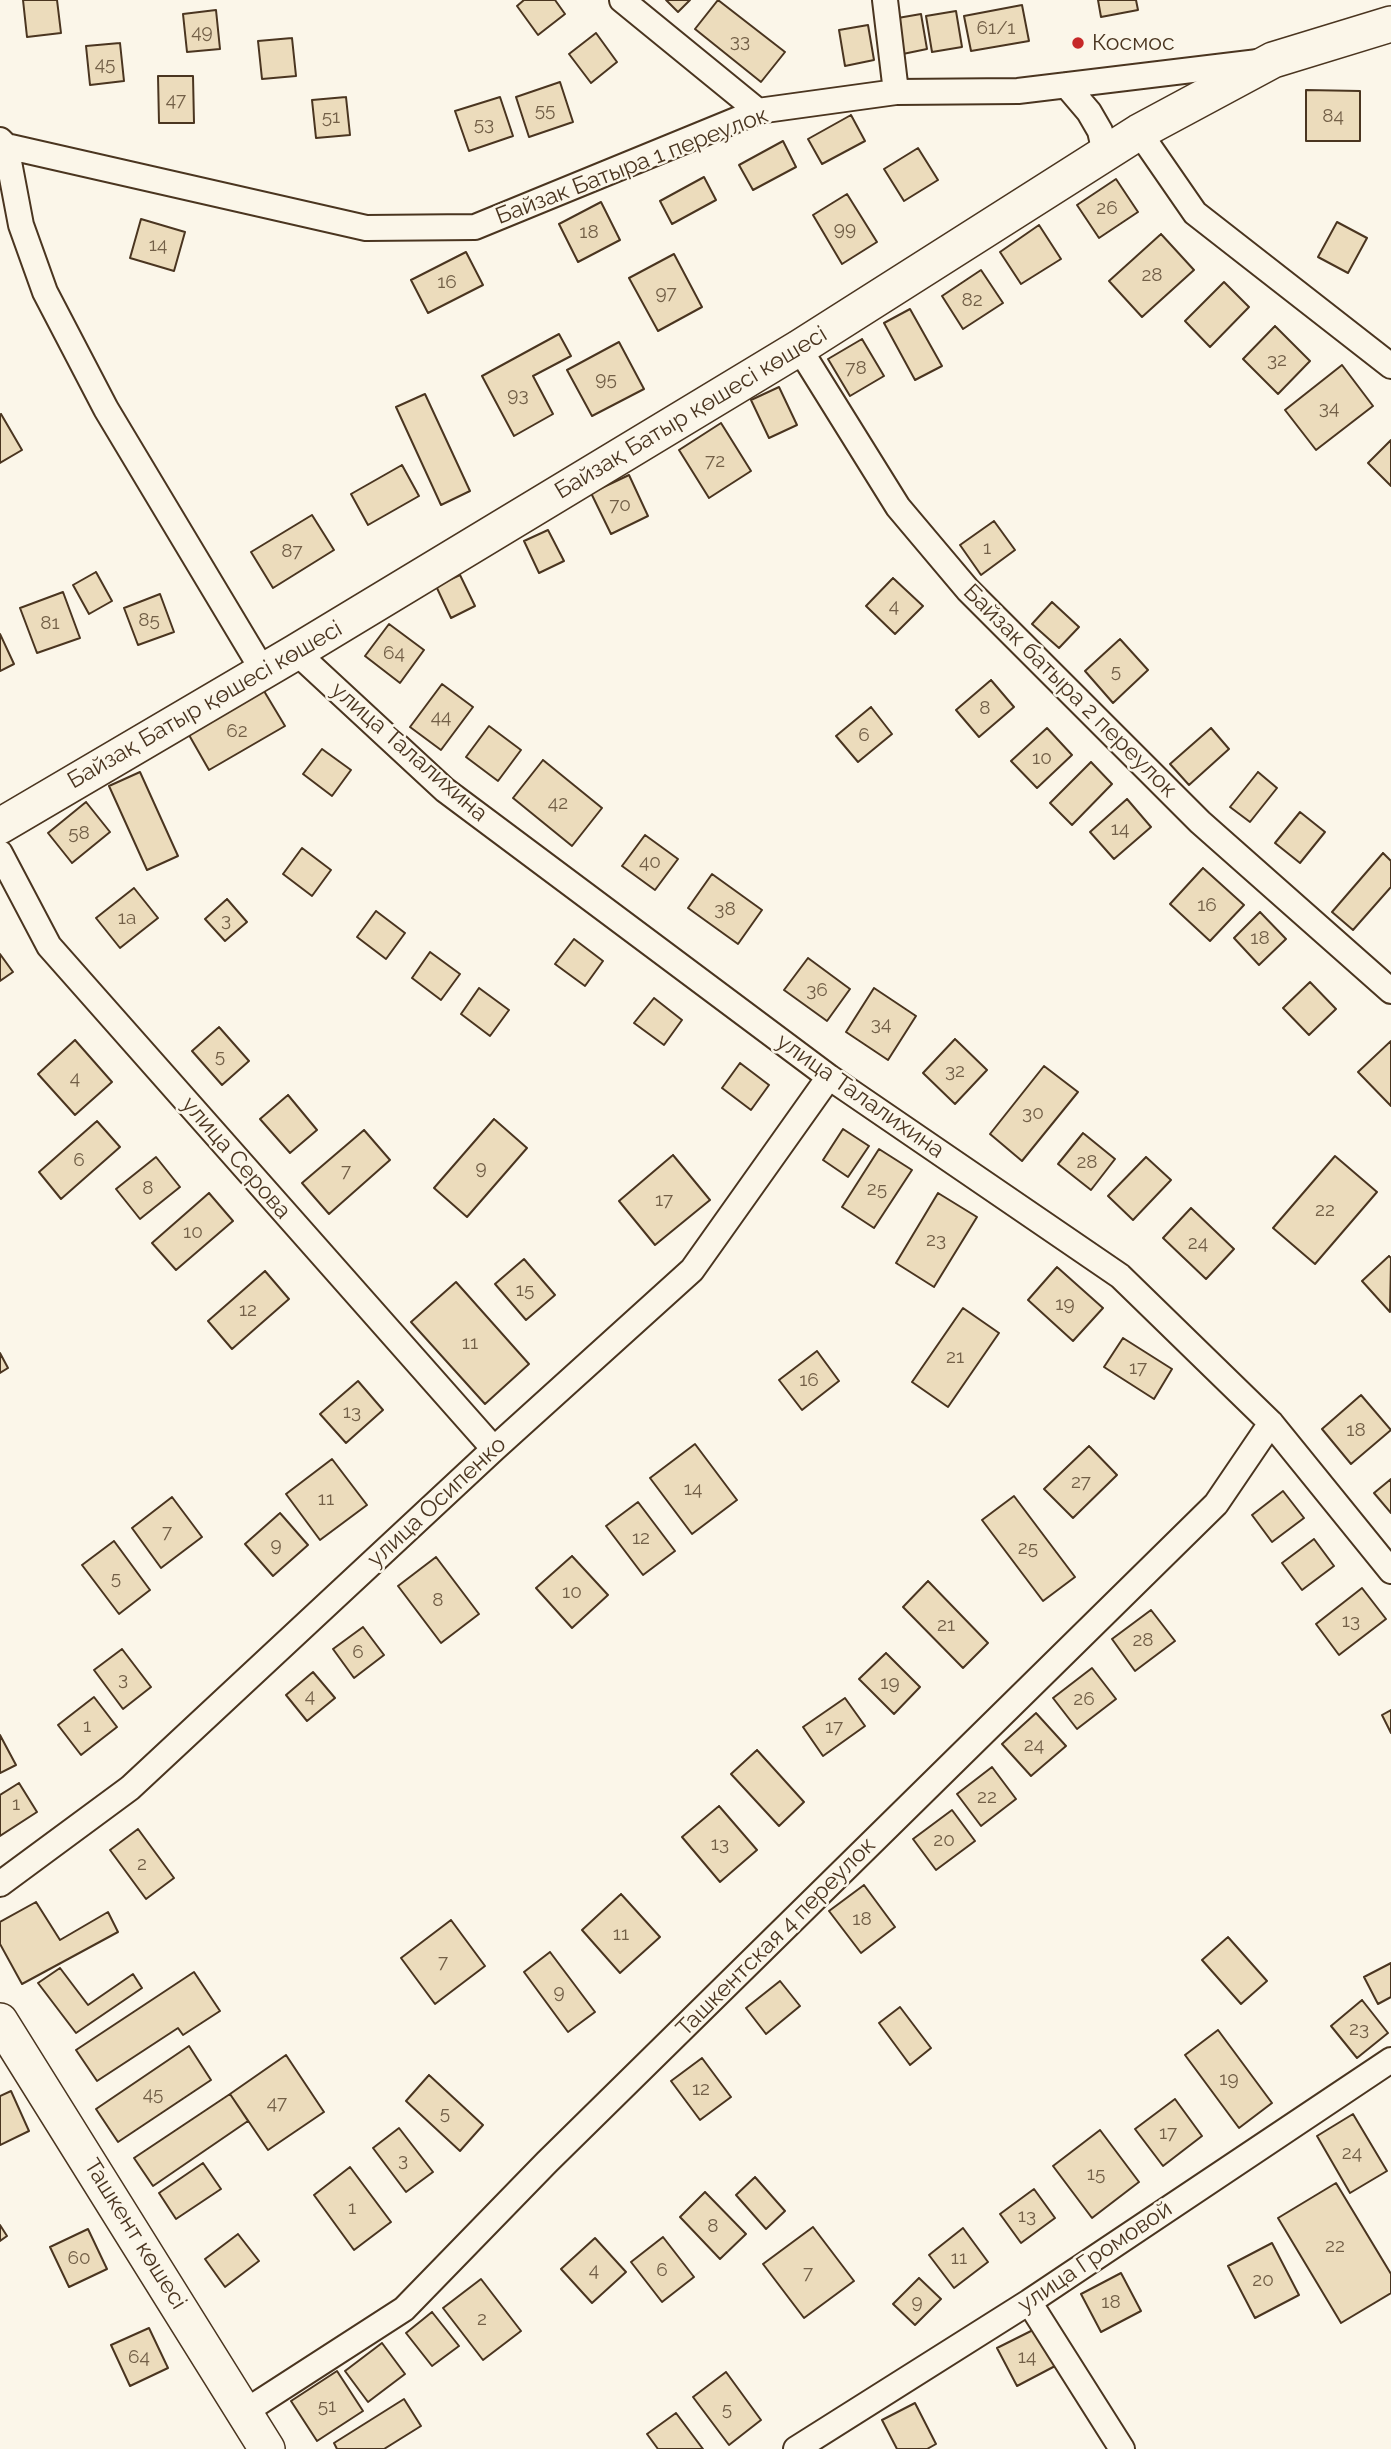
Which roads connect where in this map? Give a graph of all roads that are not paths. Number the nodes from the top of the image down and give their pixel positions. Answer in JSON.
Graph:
{"nodes":[{"id":1,"x":622,"y":0,"type":"edge"},
{"id":2,"x":885,"y":0,"type":"edge"},
{"id":3,"x":1391,"y":24,"type":"edge"},
{"id":4,"x":1273,"y":60,"type":"junction"},
{"id":5,"x":1066,"y":85,"type":"junction"},
{"id":6,"x":896,"y":92,"type":"junction"},
{"id":7,"x":758,"y":111,"type":"junction"},
{"id":8,"x":1139,"y":132,"type":"junction"},
{"id":9,"x":3,"y":143,"type":"edge"},
{"id":10,"x":1105,"y":153,"type":"junction"},
{"id":11,"x":799,"y":348,"type":"junction"},
{"id":12,"x":1391,"y":366,"type":"edge"},
{"id":13,"x":296,"y":652,"type":"junction"},
{"id":14,"x":262,"y":669,"type":"junction"},
{"id":15,"x":0,"y":826,"type":"edge"},
{"id":16,"x":0,"y":853,"type":"edge"},
{"id":17,"x":1391,"y":990,"type":"edge"},
{"id":18,"x":829,"y":1077,"type":"junction"},
{"id":19,"x":1271,"y":1423,"type":"junction"},
{"id":20,"x":494,"y":1449,"type":"junction"},
{"id":21,"x":1391,"y":1571,"type":"edge"},
{"id":22,"x":0,"y":1884,"type":"edge"},
{"id":23,"x":0,"y":2021,"type":"edge"},
{"id":24,"x":1391,"y":2060,"type":"edge"},
{"id":25,"x":1029,"y":2302,"type":"junction"},
{"id":26,"x":246,"y":2411,"type":"junction"},
{"id":27,"x":267,"y":2449,"type":"edge"},
{"id":28,"x":796,"y":2449,"type":"edge"},
{"id":29,"x":1122,"y":2449,"type":"edge"}],
"edges":[{"from":1,"to":7,"type":"street"},
{"from":2,"to":6,"type":"street"},
{"from":3,"to":4,"type":"main road","name":"Байзақ Батыр қөшесі көшесі"},
{"from":4,"to":5,"type":"street","name":"Байзак Батыра 1 переулок"},
{"from":4,"to":8,"type":"main road","name":"Байзақ Батыр қөшесі көшесі"},
{"from":5,"to":6,"type":"street","name":"Байзак Батыра 1 переулок"},
{"from":5,"to":10,"type":"street"},
{"from":6,"to":7,"type":"street","name":"Байзак Батыра 1 переулок"},
{"from":7,"to":9,"type":"street","name":"Байзак Батыра 1 переулок"},
{"from":8,"to":10,"type":"main road","name":"Байзақ Батыр қөшесі көшесі"},
{"from":8,"to":12,"type":"street"},
{"from":9,"to":14,"type":"street"},
{"from":10,"to":11,"type":"main road","name":"Байзақ Батыр қөшесі көшесі"},
{"from":11,"to":13,"type":"main road","name":"Байзақ Батыр қөшесі көшесі"},
{"from":11,"to":17,"type":"street","name":"Байзак батыра 2 переулок"},
{"from":13,"to":14,"type":"main road","name":"Байзақ Батыр қөшесі көшесі"},
{"from":13,"to":18,"type":"street","name":"улица Талалихина"},
{"from":14,"to":15,"type":"main road","name":"Байзақ Батыр қөшесі көшесі"},
{"from":16,"to":20,"type":"street","name":"улица Серова"},
{"from":18,"to":19,"type":"street","name":"улица Талалихина"},
{"from":18,"to":20,"type":"street","name":"улица Осипенко"},
{"from":19,"to":21,"type":"street","name":"улица Талалихина"},
{"from":19,"to":26,"type":"street","name":"Ташкентская 4 переулок"},
{"from":20,"to":22,"type":"street","name":"улица Осипенко"},
{"from":23,"to":26,"type":"main road","name":"Ташкент көшесі"},
{"from":24,"to":25,"type":"street","name":"улица Громовой"},
{"from":25,"to":28,"type":"street","name":"улица Громовой"},
{"from":25,"to":29,"type":"street"},
{"from":26,"to":27,"type":"main road","name":"Ташкент көшесі"}]}
